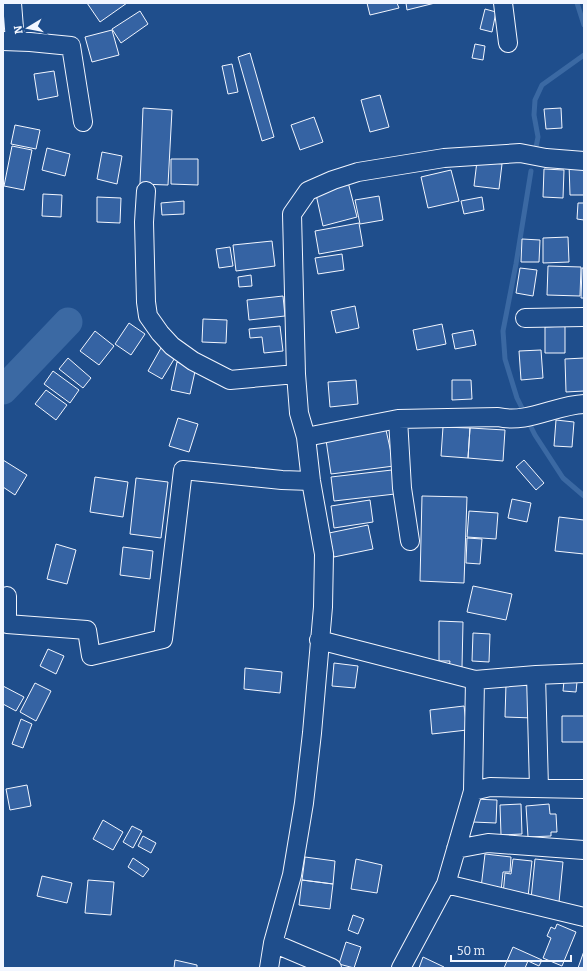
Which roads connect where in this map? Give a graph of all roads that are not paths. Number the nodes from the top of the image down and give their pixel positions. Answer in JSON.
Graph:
{"nodes":[{"id":1,"x":12,"y":3,"type":"edge"},
{"id":2,"x":503,"y":3,"type":"edge"},
{"id":3,"x":9,"y":41,"type":"edge"},
{"id":4,"x":508,"y":43,"type":"dead end"},
{"id":5,"x":84,"y":122,"type":"dead end"},
{"id":6,"x":584,"y":161,"type":"edge"},
{"id":7,"x":146,"y":191,"type":"dead end"},
{"id":8,"x":584,"y":317,"type":"edge"},
{"id":9,"x":526,"y":318,"type":"dead end"},
{"id":10,"x":296,"y":374,"type":"junction"},
{"id":11,"x":584,"y":404,"type":"edge"},
{"id":12,"x":398,"y":420,"type":"junction"},
{"id":13,"x":306,"y":438,"type":"junction"},
{"id":14,"x":311,"y":481,"type":"junction"},
{"id":15,"x":410,"y":542,"type":"dead end"},
{"id":16,"x":7,"y":596,"type":"dead end"},
{"id":17,"x":5,"y":626,"type":"edge"},
{"id":18,"x":319,"y":640,"type":"junction"},
{"id":19,"x":584,"y":674,"type":"edge"},
{"id":20,"x":536,"y":675,"type":"junction"},
{"id":21,"x":475,"y":680,"type":"junction"},
{"id":22,"x":539,"y":788,"type":"junction"},
{"id":23,"x":584,"y":789,"type":"edge"},
{"id":24,"x":473,"y":791,"type":"junction"},
{"id":25,"x":456,"y":849,"type":"junction"},
{"id":26,"x":584,"y":850,"type":"edge"},
{"id":27,"x":446,"y":884,"type":"junction"},
{"id":28,"x":584,"y":917,"type":"edge"},
{"id":29,"x":273,"y":943,"type":"junction"},
{"id":30,"x":269,"y":968,"type":"edge"},
{"id":31,"x":332,"y":968,"type":"edge"},
{"id":32,"x":401,"y":968,"type":"edge"}],
"edges":[{"from":1,"to":3,"type":"street"},
{"from":2,"to":4,"type":"street"},
{"from":3,"to":5,"type":"street"},
{"from":6,"to":10,"type":"street"},
{"from":7,"to":10,"type":"street"},
{"from":8,"to":9,"type":"street"},
{"from":10,"to":13,"type":"street"},
{"from":11,"to":12,"type":"street"},
{"from":12,"to":13,"type":"street"},
{"from":12,"to":15,"type":"street"},
{"from":13,"to":14,"type":"street"},
{"from":14,"to":17,"type":"street"},
{"from":14,"to":18,"type":"street"},
{"from":16,"to":17,"type":"street"},
{"from":18,"to":21,"type":"street"},
{"from":18,"to":29,"type":"street"},
{"from":19,"to":20,"type":"street"},
{"from":20,"to":21,"type":"street"},
{"from":20,"to":22,"type":"street"},
{"from":21,"to":24,"type":"street"},
{"from":22,"to":23,"type":"street"},
{"from":22,"to":24,"type":"street"},
{"from":24,"to":25,"type":"street"},
{"from":25,"to":26,"type":"street"},
{"from":25,"to":27,"type":"street"},
{"from":27,"to":28,"type":"street"},
{"from":27,"to":32,"type":"street"},
{"from":29,"to":30,"type":"street"},
{"from":29,"to":31,"type":"street"}]}
